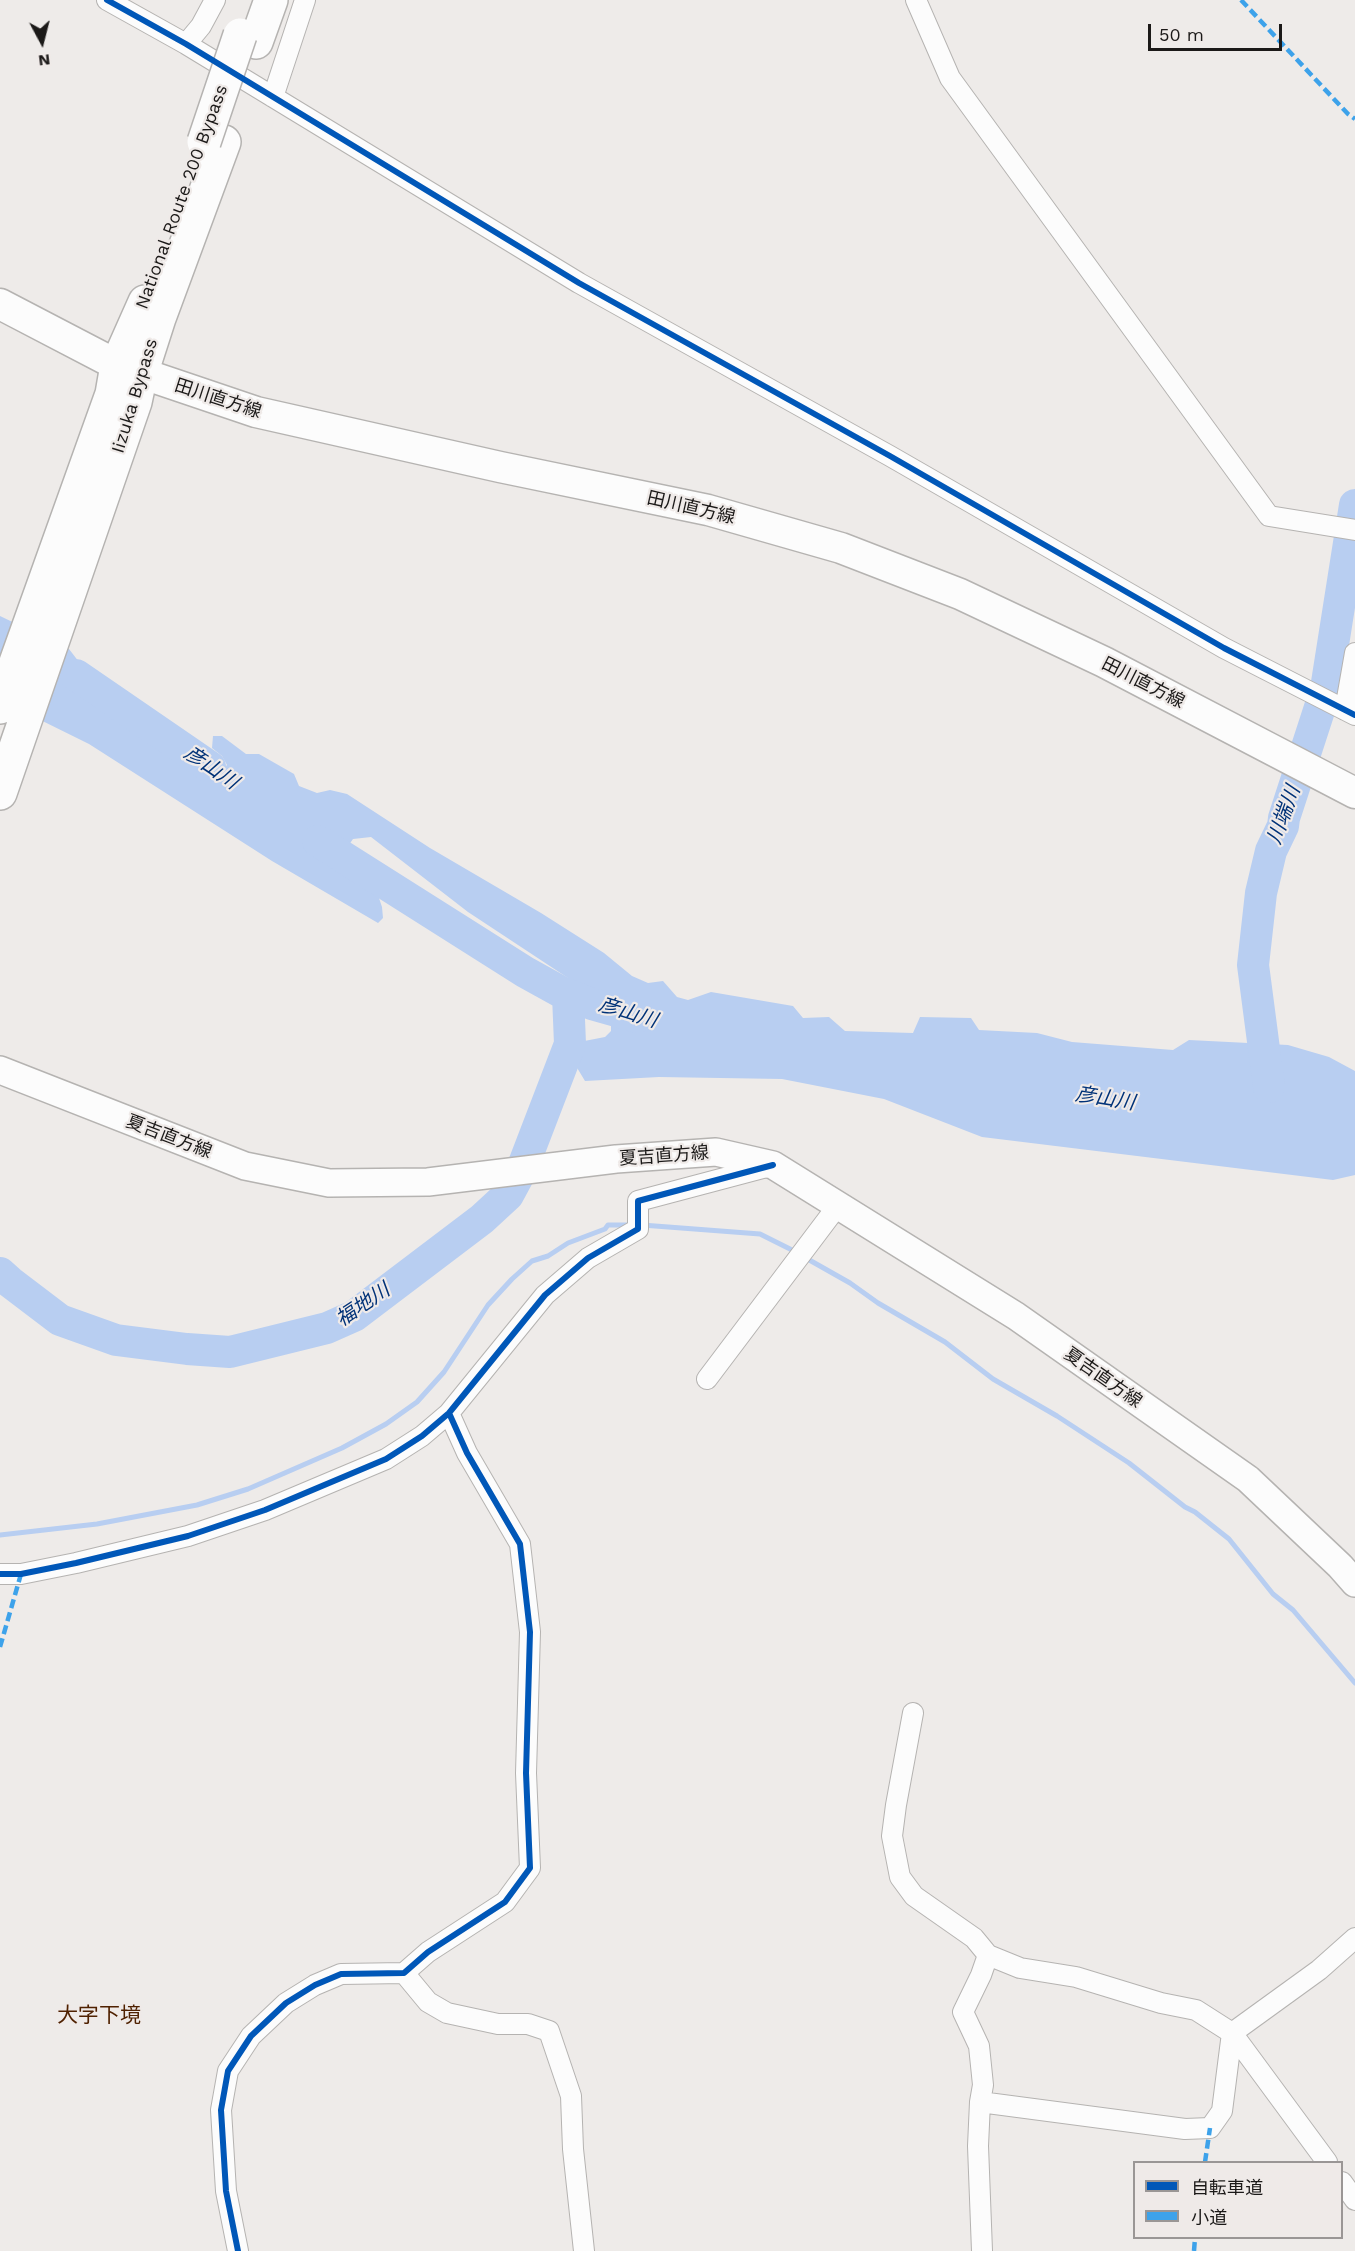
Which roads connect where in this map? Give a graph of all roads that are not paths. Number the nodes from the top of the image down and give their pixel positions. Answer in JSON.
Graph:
{"nodes":[{"id":1,"x":107,"y":0,"type":"edge"},
{"id":2,"x":215,"y":0,"type":"edge"},
{"id":3,"x":252,"y":0,"type":"edge"},
{"id":4,"x":271,"y":0,"type":"edge"},
{"id":5,"x":305,"y":0,"type":"edge"},
{"id":6,"x":916,"y":0,"type":"edge"},
{"id":7,"x":248,"y":39,"type":"junction"},
{"id":8,"x":186,"y":44,"type":"junction"},
{"id":9,"x":273,"y":97,"type":"junction"},
{"id":10,"x":0,"y":304,"type":"edge"},
{"id":11,"x":126,"y":384,"type":"junction"},
{"id":12,"x":1355,"y":530,"type":"edge"},
{"id":13,"x":1355,"y":653,"type":"edge"},
{"id":14,"x":0,"y":707,"type":"edge"},
{"id":15,"x":1350,"y":713,"type":"edge"},
{"id":16,"x":0,"y":793,"type":"edge"},
{"id":17,"x":1355,"y":793,"type":"edge"},
{"id":18,"x":0,"y":1070,"type":"edge"},
{"id":19,"x":773,"y":1165,"type":"junction"},
{"id":20,"x":839,"y":1204,"type":"junction"},
{"id":21,"x":707,"y":1379,"type":"dead end"},
{"id":22,"x":449,"y":1413,"type":"junction"},
{"id":23,"x":0,"y":1574,"type":"edge"},
{"id":24,"x":1355,"y":1583,"type":"edge"},
{"id":25,"x":913,"y":1713,"type":"dead end"},
{"id":26,"x":1355,"y":1938,"type":"edge"},
{"id":27,"x":988,"y":1955,"type":"junction"},
{"id":28,"x":404,"y":1973,"type":"junction"},
{"id":29,"x":1232,"y":2033,"type":"junction"},
{"id":30,"x":980,"y":2102,"type":"junction"},
{"id":31,"x":1326,"y":2161,"type":"edge"},
{"id":32,"x":1343,"y":2185,"type":"edge"},
{"id":33,"x":1355,"y":2200,"type":"edge"},
{"id":34,"x":237,"y":2251,"type":"edge"},
{"id":35,"x":584,"y":2251,"type":"edge"},
{"id":36,"x":982,"y":2251,"type":"edge"}],
"edges":[{"from":1,"to":8,"type":"street"},
{"from":2,"to":8,"type":"street"},
{"from":3,"to":7,"type":"highway","name":"National Route 200 Bypass"},
{"from":4,"to":7,"type":"highway"},
{"from":5,"to":9,"type":"street"},
{"from":6,"to":12,"type":"street"},
{"from":7,"to":11,"type":"highway","name":"National Route 200 Bypass","bridge":true},
{"from":8,"to":9,"type":"street"},
{"from":9,"to":15,"type":"street"},
{"from":10,"to":11,"type":"main road","name":"田川直方線"},
{"from":11,"to":14,"type":"highway"},
{"from":11,"to":16,"type":"highway","name":"Iizuka Bypass"},
{"from":11,"to":17,"type":"main road","name":"田川直方線"},
{"from":13,"to":15,"type":"street"},
{"from":18,"to":19,"type":"main road","name":"夏吉直方線"},
{"from":19,"to":20,"type":"main road","name":"夏吉直方線"},
{"from":19,"to":22,"type":"street"},
{"from":20,"to":21,"type":"street"},
{"from":20,"to":24,"type":"main road","name":"夏吉直方線"},
{"from":22,"to":23,"type":"street"},
{"from":22,"to":28,"type":"street"},
{"from":25,"to":27,"type":"street"},
{"from":26,"to":29,"type":"street"},
{"from":27,"to":29,"type":"street"},
{"from":27,"to":30,"type":"street"},
{"from":28,"to":34,"type":"street"},
{"from":28,"to":35,"type":"street"},
{"from":29,"to":30,"type":"street"},
{"from":29,"to":31,"type":"street"},
{"from":30,"to":36,"type":"street"},
{"from":32,"to":33,"type":"street"}]}
